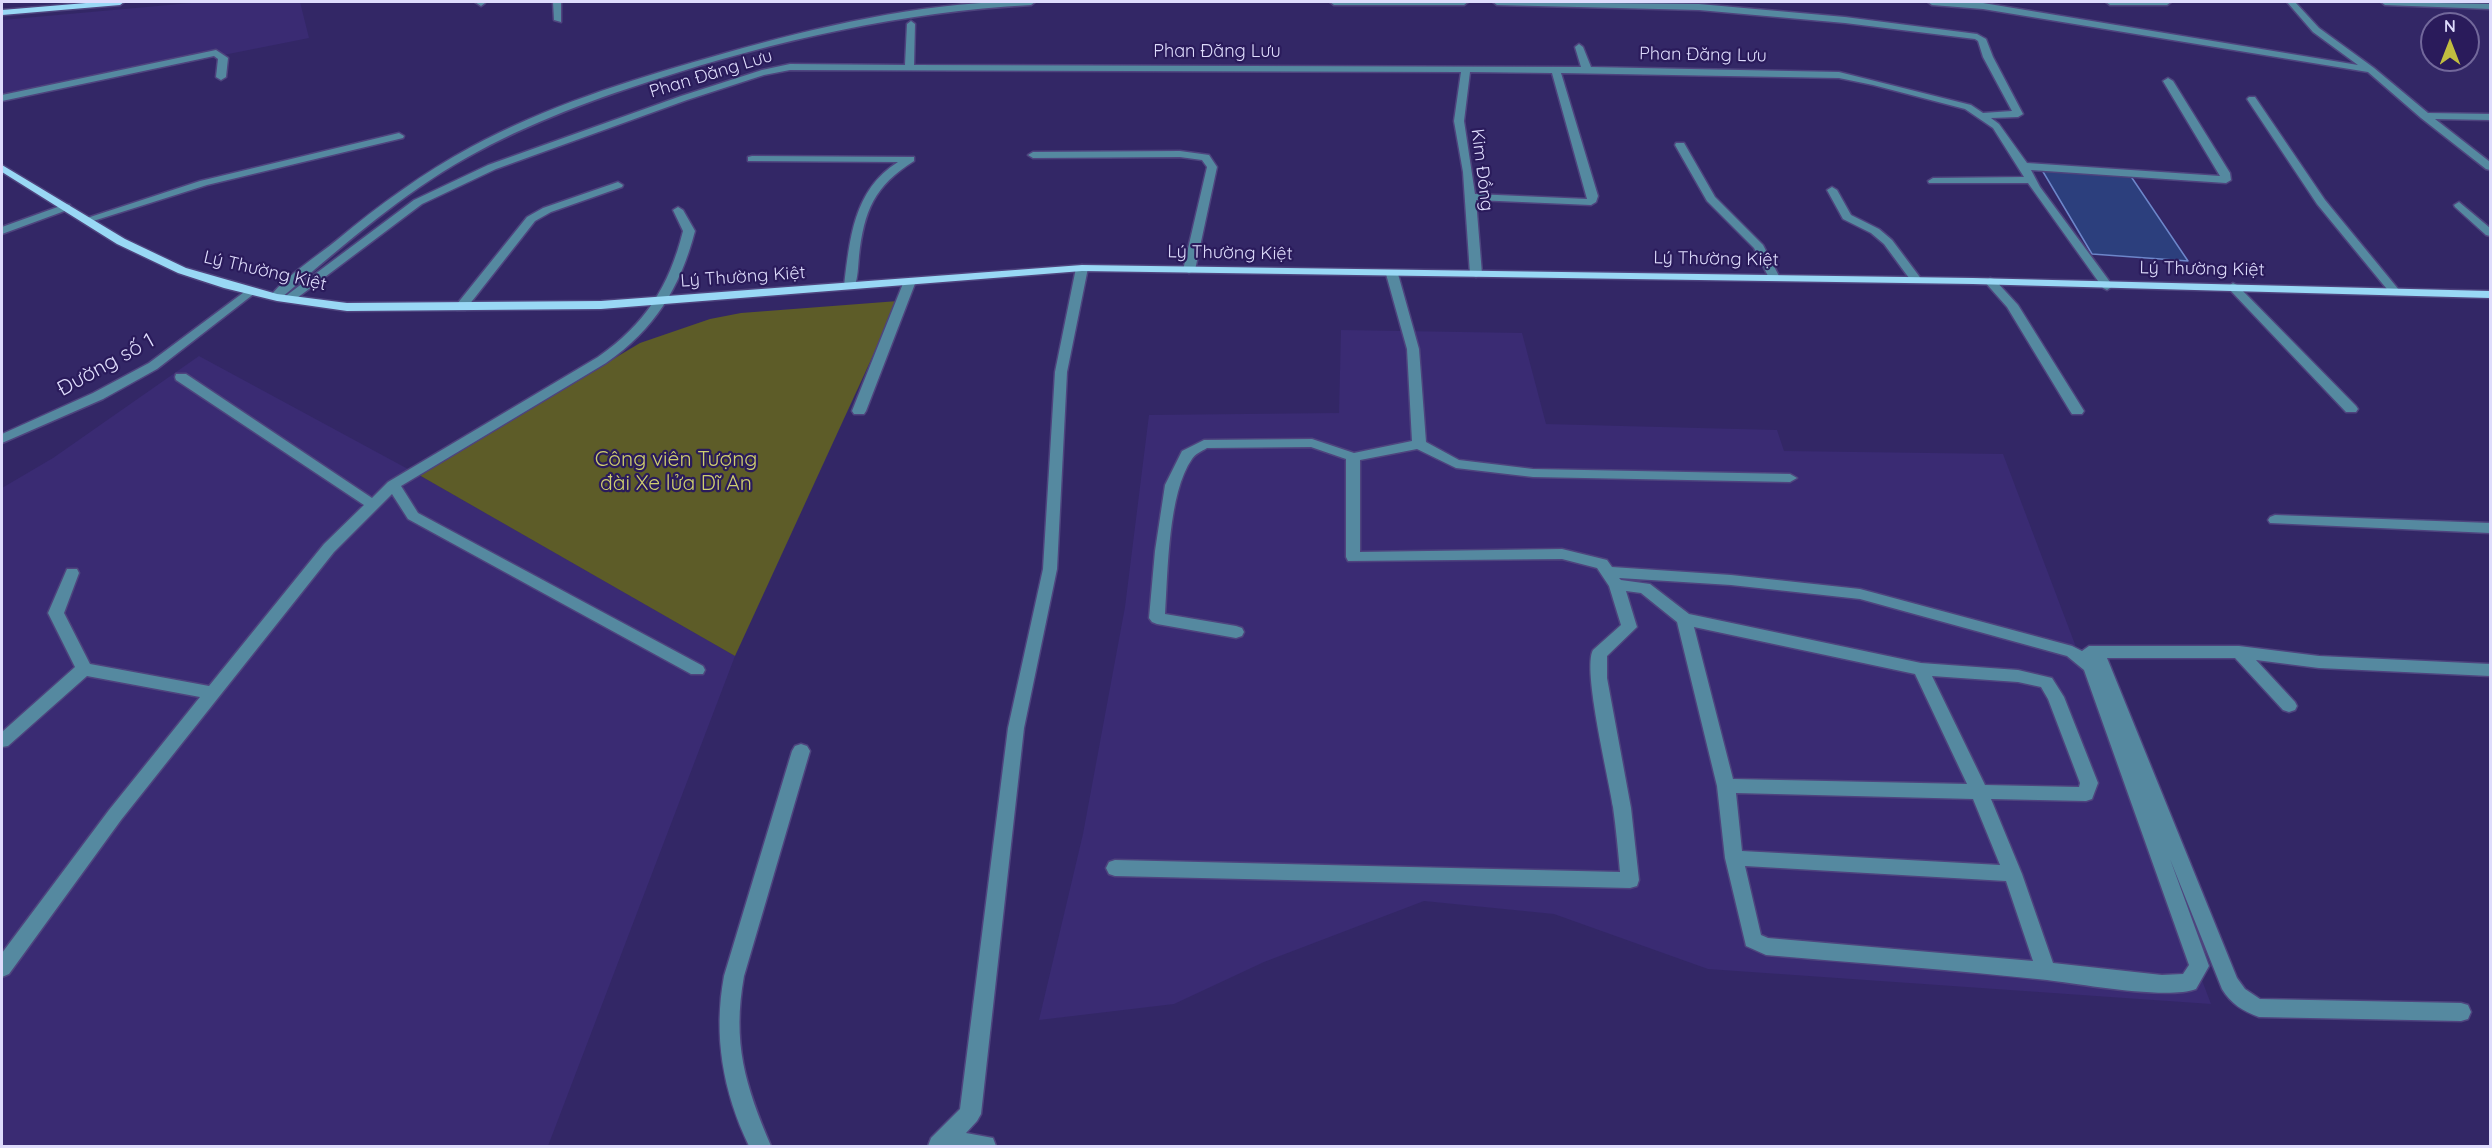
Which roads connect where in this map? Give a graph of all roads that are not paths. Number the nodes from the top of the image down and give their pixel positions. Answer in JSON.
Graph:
{"nodes":[{"id":1,"x":19,"y":2,"type":"edge"},
{"id":2,"x":120,"y":2,"type":"edge"},
{"id":3,"x":557,"y":2,"type":"edge"},
{"id":4,"x":1031,"y":2,"type":"edge"},
{"id":5,"x":1334,"y":2,"type":"edge"},
{"id":6,"x":1464,"y":2,"type":"edge"},
{"id":7,"x":1497,"y":2,"type":"edge"},
{"id":8,"x":1932,"y":2,"type":"edge"},
{"id":9,"x":2110,"y":2,"type":"edge"},
{"id":10,"x":2167,"y":2,"type":"edge"},
{"id":11,"x":2291,"y":2,"type":"edge"},
{"id":12,"x":2385,"y":2,"type":"edge"},
{"id":13,"x":2,"y":3,"type":"edge"},
{"id":14,"x":2490,"y":7,"type":"edge"},
{"id":15,"x":2,"y":13,"type":"edge"},
{"id":16,"x":558,"y":20,"type":"dead end"},
{"id":17,"x":911,"y":24,"type":"dead end"},
{"id":18,"x":1579,"y":47,"type":"dead end"},
{"id":19,"x":909,"y":67,"type":"junction"},
{"id":20,"x":1556,"y":70,"type":"junction"},
{"id":21,"x":1587,"y":70,"type":"junction"},
{"id":22,"x":2371,"y":70,"type":"junction"},
{"id":23,"x":1466,"y":71,"type":"junction"},
{"id":24,"x":220,"y":77,"type":"dead end"},
{"id":25,"x":2168,"y":81,"type":"dead end"},
{"id":26,"x":2,"y":98,"type":"edge"},
{"id":27,"x":2252,"y":99,"type":"dead end"},
{"id":28,"x":1981,"y":116,"type":"junction"},
{"id":29,"x":2424,"y":116,"type":"junction"},
{"id":30,"x":2490,"y":117,"type":"edge"},
{"id":31,"x":399,"y":135,"type":"dead end"},
{"id":32,"x":1680,"y":145,"type":"dead end"},
{"id":33,"x":2470,"y":151,"type":"junction"},
{"id":34,"x":2490,"y":152,"type":"edge"},
{"id":35,"x":1033,"y":155,"type":"dead end"},
{"id":36,"x":752,"y":159,"type":"dead end"},
{"id":37,"x":2024,"y":166,"type":"junction"},
{"id":38,"x":2490,"y":167,"type":"edge"},
{"id":39,"x":2,"y":168,"type":"edge"},
{"id":40,"x":1933,"y":180,"type":"dead end"},
{"id":41,"x":2031,"y":180,"type":"junction"},
{"id":42,"x":618,"y":185,"type":"dead end"},
{"id":43,"x":1832,"y":190,"type":"dead end"},
{"id":44,"x":1470,"y":197,"type":"junction"},
{"id":45,"x":2459,"y":205,"type":"dead end"},
{"id":46,"x":66,"y":207,"type":"junction"},
{"id":47,"x":678,"y":210,"type":"dead end"},
{"id":48,"x":86,"y":220,"type":"junction"},
{"id":49,"x":2,"y":231,"type":"edge"},
{"id":50,"x":2490,"y":233,"type":"edge"},
{"id":51,"x":1082,"y":268,"type":"junction"},
{"id":52,"x":1189,"y":270,"type":"junction"},
{"id":53,"x":1392,"y":273,"type":"junction"},
{"id":54,"x":1476,"y":274,"type":"junction"},
{"id":55,"x":1774,"y":278,"type":"junction"},
{"id":56,"x":1916,"y":280,"type":"junction"},
{"id":57,"x":910,"y":281,"type":"junction"},
{"id":58,"x":1990,"y":281,"type":"junction"},
{"id":59,"x":850,"y":286,"type":"junction"},
{"id":60,"x":2107,"y":286,"type":"junction"},
{"id":61,"x":2233,"y":287,"type":"junction"},
{"id":62,"x":251,"y":291,"type":"junction"},
{"id":63,"x":2395,"y":292,"type":"junction"},
{"id":64,"x":2490,"y":295,"type":"edge"},
{"id":65,"x":283,"y":297,"type":"junction"},
{"id":66,"x":660,"y":301,"type":"junction"},
{"id":67,"x":461,"y":308,"type":"junction"},
{"id":68,"x":181,"y":377,"type":"dead end"},
{"id":69,"x":2350,"y":409,"type":"dead end"},
{"id":70,"x":859,"y":411,"type":"dead end"},
{"id":71,"x":2076,"y":411,"type":"dead end"},
{"id":72,"x":2,"y":438,"type":"edge"},
{"id":73,"x":1419,"y":444,"type":"junction"},
{"id":74,"x":1353,"y":457,"type":"junction"},
{"id":75,"x":1790,"y":478,"type":"dead end"},
{"id":76,"x":393,"y":485,"type":"junction"},
{"id":77,"x":373,"y":505,"type":"junction"},
{"id":78,"x":2275,"y":520,"type":"dead end"},
{"id":79,"x":2490,"y":528,"type":"edge"},
{"id":80,"x":72,"y":573,"type":"dead end"},
{"id":81,"x":1612,"y":578,"type":"junction"},
{"id":82,"x":1684,"y":619,"type":"junction"},
{"id":83,"x":1236,"y":632,"type":"dead end"},
{"id":84,"x":2072,"y":652,"type":"junction"},
{"id":85,"x":2097,"y":652,"type":"junction"},
{"id":86,"x":2239,"y":652,"type":"junction"},
{"id":87,"x":84,"y":669,"type":"junction"},
{"id":88,"x":1921,"y":669,"type":"junction"},
{"id":89,"x":697,"y":670,"type":"dead end"},
{"id":90,"x":2490,"y":670,"type":"edge"},
{"id":91,"x":213,"y":693,"type":"junction"},
{"id":92,"x":2289,"y":706,"type":"dead end"},
{"id":93,"x":2,"y":741,"type":"edge"},
{"id":94,"x":801,"y":751,"type":"dead end"},
{"id":95,"x":1726,"y":786,"type":"junction"},
{"id":96,"x":1979,"y":791,"type":"junction"},
{"id":97,"x":1734,"y":858,"type":"junction"},
{"id":98,"x":1115,"y":868,"type":"dead end"},
{"id":99,"x":2013,"y":874,"type":"junction"},
{"id":100,"x":2,"y":968,"type":"edge"},
{"id":101,"x":2046,"y":971,"type":"junction"},
{"id":102,"x":2461,"y":1012,"type":"dead end"},
{"id":103,"x":942,"y":1144,"type":"edge"},
{"id":104,"x":759,"y":1146,"type":"edge"},
{"id":105,"x":985,"y":1146,"type":"edge"}],
"edges":[{"from":1,"to":13,"type":"main road"},
{"from":2,"to":15,"type":"main road"},
{"from":3,"to":16,"type":"street"},
{"from":4,"to":65,"type":"street"},
{"from":5,"to":6,"type":"street"},
{"from":7,"to":28,"type":"street"},
{"from":8,"to":22,"type":"street"},
{"from":9,"to":10,"type":"street"},
{"from":11,"to":22,"type":"street"},
{"from":12,"to":14,"type":"street"},
{"from":17,"to":19,"type":"street"},
{"from":18,"to":21,"type":"street"},
{"from":19,"to":23,"type":"street","name":"Phan Đăng Lưu"},
{"from":19,"to":65,"type":"street","name":"Phan Đăng Lưu"},
{"from":20,"to":21,"type":"street","name":"Phan Đăng Lưu"},
{"from":20,"to":23,"type":"street","name":"Phan Đăng Lưu"},
{"from":20,"to":44,"type":"street"},
{"from":21,"to":28,"type":"street","name":"Phan Đăng Lưu"},
{"from":22,"to":29,"type":"street"},
{"from":23,"to":44,"type":"street","name":"Kim Đồng"},
{"from":24,"to":26,"type":"street"},
{"from":25,"to":37,"type":"street"},
{"from":27,"to":63,"type":"street"},
{"from":28,"to":37,"type":"street","name":"Phan Đăng Lưu"},
{"from":29,"to":30,"type":"street"},
{"from":29,"to":33,"type":"street"},
{"from":31,"to":48,"type":"street"},
{"from":32,"to":55,"type":"street"},
{"from":33,"to":34,"type":"street"},
{"from":33,"to":38,"type":"street"},
{"from":35,"to":52,"type":"street"},
{"from":36,"to":59,"type":"street"},
{"from":37,"to":41,"type":"street","name":"Phan Đăng Lưu"},
{"from":39,"to":46,"type":"main road","name":"Lý Thường Kiệt"},
{"from":40,"to":41,"type":"street"},
{"from":41,"to":60,"type":"street","name":"Phan Đăng Lưu"},
{"from":42,"to":67,"type":"street"},
{"from":43,"to":56,"type":"street"},
{"from":44,"to":54,"type":"street","name":"Kim Đồng"},
{"from":45,"to":50,"type":"street"},
{"from":46,"to":48,"type":"main road","name":"Lý Thường Kiệt"},
{"from":46,"to":49,"type":"street"},
{"from":47,"to":66,"type":"street"},
{"from":48,"to":62,"type":"main road","name":"Lý Thường Kiệt"},
{"from":51,"to":52,"type":"main road","name":"Lý Thường Kiệt"},
{"from":51,"to":57,"type":"main road","name":"Lý Thường Kiệt"},
{"from":51,"to":103,"type":"street"},
{"from":52,"to":53,"type":"main road","name":"Lý Thường Kiệt"},
{"from":53,"to":54,"type":"main road","name":"Lý Thường Kiệt"},
{"from":53,"to":73,"type":"street"},
{"from":54,"to":55,"type":"main road","name":"Lý Thường Kiệt"},
{"from":55,"to":56,"type":"main road","name":"Lý Thường Kiệt"},
{"from":56,"to":58,"type":"main road","name":"Lý Thường Kiệt"},
{"from":57,"to":59,"type":"main road","name":"Lý Thường Kiệt"},
{"from":57,"to":70,"type":"street"},
{"from":58,"to":60,"type":"main road","name":"Lý Thường Kiệt"},
{"from":58,"to":71,"type":"street"},
{"from":59,"to":66,"type":"main road","name":"Lý Thường Kiệt"},
{"from":60,"to":61,"type":"main road","name":"Lý Thường Kiệt"},
{"from":61,"to":63,"type":"main road","name":"Lý Thường Kiệt"},
{"from":61,"to":69,"type":"street"},
{"from":62,"to":65,"type":"main road","name":"Lý Thường Kiệt"},
{"from":62,"to":72,"type":"street","name":"Đường số 1"},
{"from":63,"to":64,"type":"main road","name":"Lý Thường Kiệt"},
{"from":65,"to":67,"type":"main road","name":"Lý Thường Kiệt"},
{"from":66,"to":67,"type":"main road","name":"Lý Thường Kiệt"},
{"from":66,"to":76,"type":"street"},
{"from":68,"to":77,"type":"street"},
{"from":73,"to":74,"type":"street"},
{"from":73,"to":75,"type":"street"},
{"from":74,"to":81,"type":"street"},
{"from":74,"to":83,"type":"street"},
{"from":76,"to":77,"type":"street"},
{"from":76,"to":89,"type":"street"},
{"from":77,"to":91,"type":"street"},
{"from":78,"to":79,"type":"street"},
{"from":80,"to":87,"type":"street"},
{"from":81,"to":82,"type":"street"},
{"from":81,"to":84,"type":"street"},
{"from":81,"to":98,"type":"street"},
{"from":82,"to":88,"type":"street"},
{"from":82,"to":95,"type":"street"},
{"from":84,"to":85,"type":"street"},
{"from":84,"to":101,"type":"street"},
{"from":85,"to":86,"type":"street"},
{"from":85,"to":102,"type":"street"},
{"from":86,"to":90,"type":"street"},
{"from":86,"to":92,"type":"street"},
{"from":87,"to":91,"type":"street"},
{"from":87,"to":93,"type":"street"},
{"from":88,"to":96,"type":"street"},
{"from":88,"to":96,"type":"street"},
{"from":91,"to":100,"type":"street"},
{"from":94,"to":104,"type":"street"},
{"from":95,"to":96,"type":"street"},
{"from":95,"to":97,"type":"street"},
{"from":96,"to":99,"type":"street"},
{"from":97,"to":99,"type":"street"},
{"from":97,"to":101,"type":"street"},
{"from":99,"to":101,"type":"street"},
{"from":103,"to":105,"type":"street"}]}
